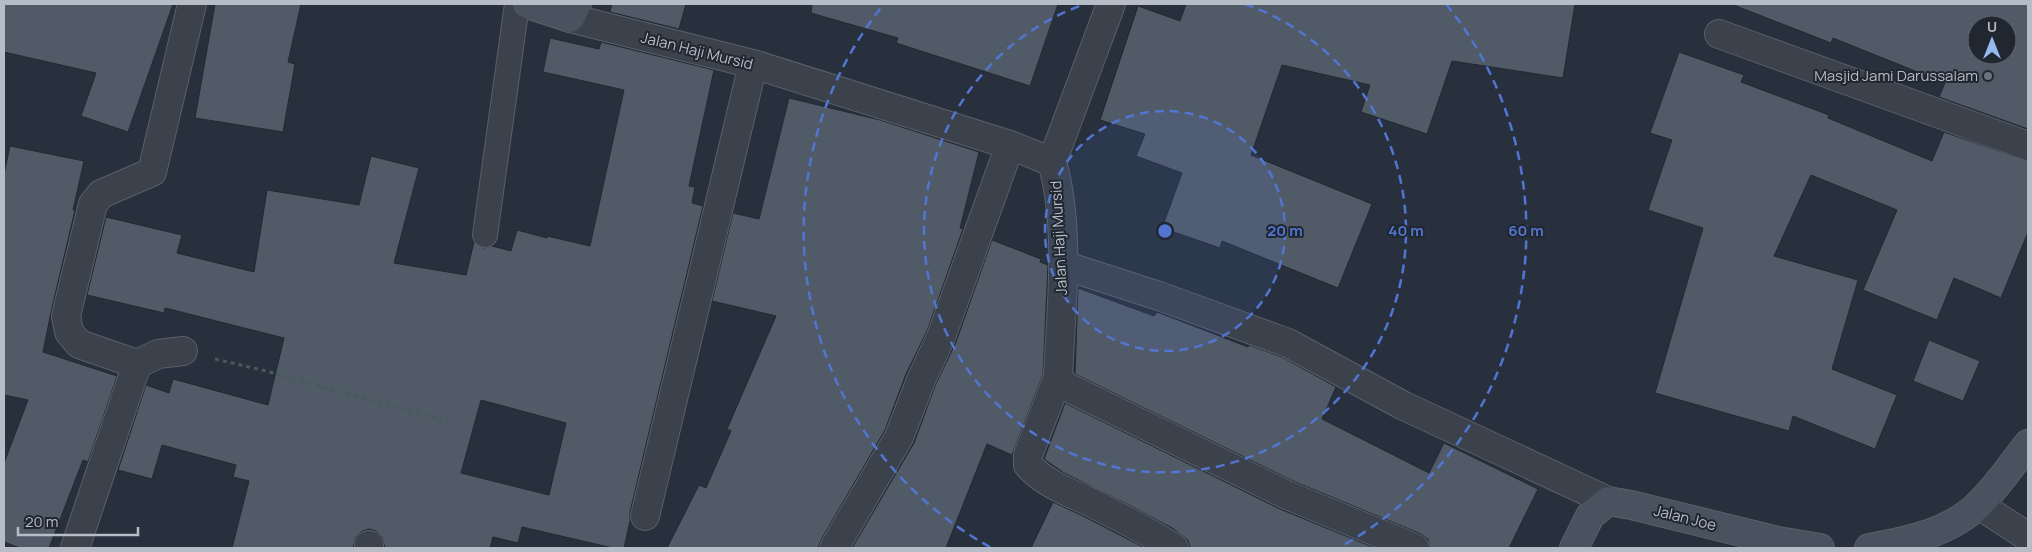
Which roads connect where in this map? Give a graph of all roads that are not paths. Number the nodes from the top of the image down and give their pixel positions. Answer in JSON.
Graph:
{"nodes":[{"id":1,"x":192,"y":4,"type":"edge"},
{"id":2,"x":517,"y":4,"type":"edge"},
{"id":3,"x":527,"y":4,"type":"edge"},
{"id":4,"x":1111,"y":4,"type":"edge"},
{"id":5,"x":574,"y":11,"type":"edge"},
{"id":6,"x":1719,"y":34,"type":"dead end"},
{"id":7,"x":753,"y":64,"type":"junction"},
{"id":8,"x":1010,"y":145,"type":"junction"},
{"id":9,"x":2028,"y":146,"type":"edge"},
{"id":10,"x":1052,"y":162,"type":"junction"},
{"id":11,"x":485,"y":235,"type":"dead end"},
{"id":12,"x":1063,"y":265,"type":"junction"},
{"id":13,"x":183,"y":352,"type":"road end"},
{"id":14,"x":137,"y":364,"type":"junction"},
{"id":15,"x":1058,"y":377,"type":"junction"},
{"id":16,"x":2028,"y":444,"type":"edge"},
{"id":17,"x":1608,"y":501,"type":"junction"},
{"id":18,"x":1979,"y":505,"type":"junction"},
{"id":19,"x":645,"y":516,"type":"dead end"},
{"id":20,"x":2028,"y":537,"type":"edge"},
{"id":21,"x":75,"y":548,"type":"edge"},
{"id":22,"x":834,"y":548,"type":"edge"},
{"id":23,"x":1174,"y":548,"type":"edge"},
{"id":24,"x":1415,"y":548,"type":"edge"},
{"id":25,"x":1574,"y":548,"type":"edge"},
{"id":26,"x":1820,"y":548,"type":"edge"},
{"id":27,"x":1869,"y":548,"type":"edge"}],
"edges":[{"from":1,"to":14,"type":"street"},
{"from":2,"to":11,"type":"lane"},
{"from":3,"to":5,"type":"street","name":"Jalan Haji Mursid"},
{"from":4,"to":10,"type":"street"},
{"from":5,"to":7,"type":"street","name":"Jalan Haji Mursid"},
{"from":6,"to":9,"type":"street"},
{"from":7,"to":8,"type":"street","name":"Jalan Haji Mursid"},
{"from":7,"to":19,"type":"street"},
{"from":8,"to":10,"type":"street","name":"Jalan Haji Mursid"},
{"from":8,"to":22,"type":"street"},
{"from":10,"to":12,"type":"street","name":"Jalan Haji Mursid"},
{"from":12,"to":15,"type":"street","name":"Jalan Haji Mursid"},
{"from":12,"to":17,"type":"street"},
{"from":13,"to":14,"type":"street"},
{"from":14,"to":21,"type":"street"},
{"from":15,"to":23,"type":"street","name":"Jalan Haji Mursid"},
{"from":15,"to":24,"type":"street"},
{"from":16,"to":18,"type":"street"},
{"from":17,"to":25,"type":"street"},
{"from":17,"to":26,"type":"street","name":"Jalan Joe"},
{"from":18,"to":20,"type":"street"},
{"from":18,"to":27,"type":"street"}]}
